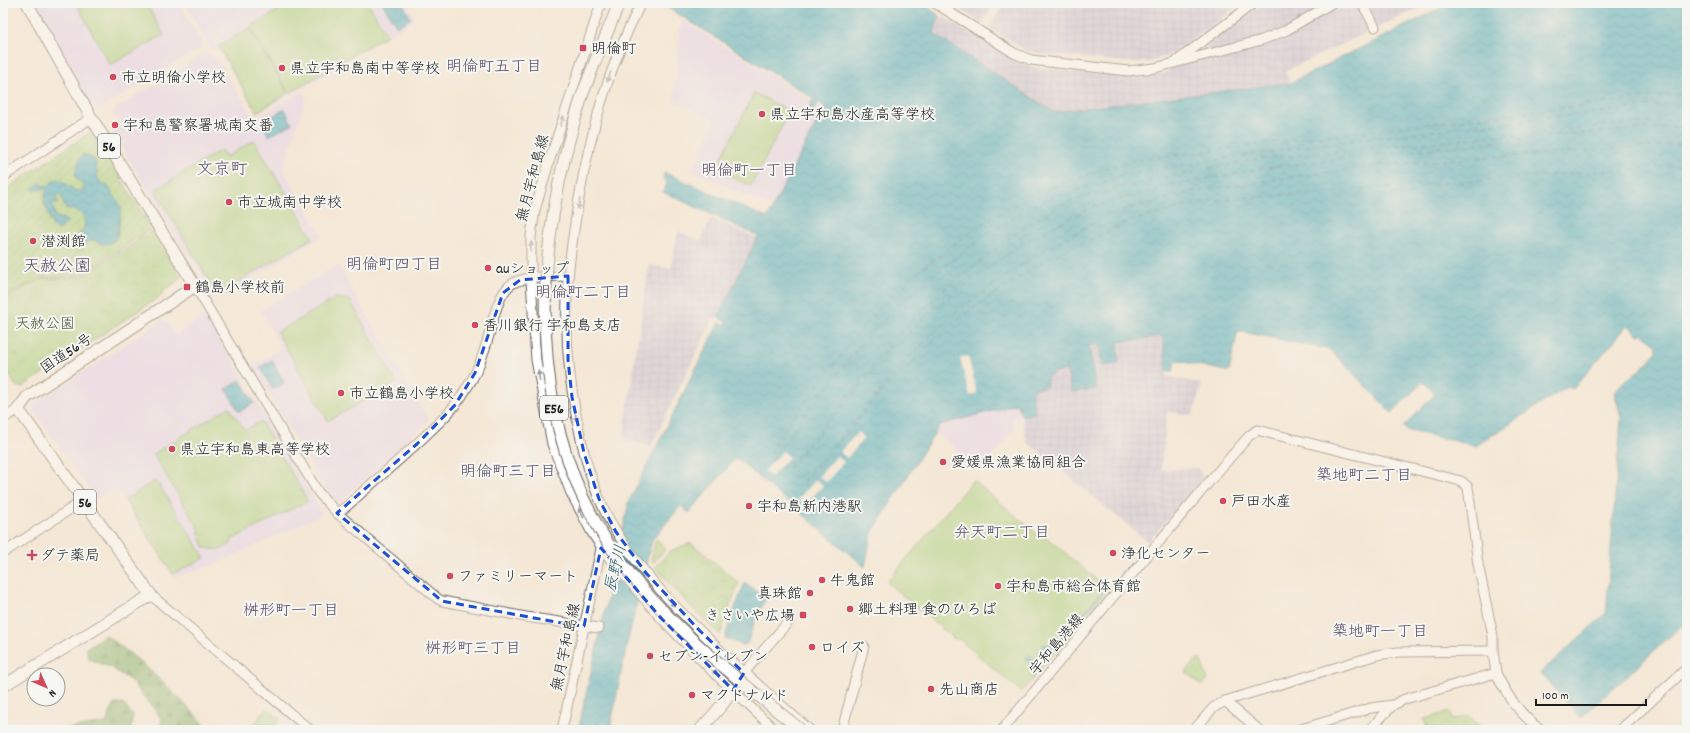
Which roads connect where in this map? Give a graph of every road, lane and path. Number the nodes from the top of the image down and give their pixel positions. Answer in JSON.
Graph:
{"nodes":[{"id":1,"x":26,"y":3,"type":"edge"},
{"id":2,"x":601,"y":3,"type":"edge"},
{"id":3,"x":619,"y":3,"type":"edge"},
{"id":4,"x":641,"y":3,"type":"edge"},
{"id":5,"x":935,"y":3,"type":"edge"},
{"id":6,"x":1254,"y":3,"type":"edge"},
{"id":7,"x":1332,"y":3,"type":"edge"},
{"id":8,"x":1362,"y":3,"type":"edge"},
{"id":9,"x":1375,"y":27,"type":"dead end"},
{"id":10,"x":1172,"y":64,"type":"junction"},
{"id":11,"x":91,"y":118,"type":"junction"},
{"id":12,"x":3,"y":177,"type":"edge"},
{"id":13,"x":568,"y":276,"type":"junction"},
{"id":14,"x":531,"y":279,"type":"junction"},
{"id":15,"x":195,"y":286,"type":"junction"},
{"id":16,"x":18,"y":409,"type":"junction"},
{"id":17,"x":3,"y":419,"type":"edge"},
{"id":18,"x":84,"y":500,"type":"junction"},
{"id":19,"x":337,"y":513,"type":"junction"},
{"id":20,"x":606,"y":514,"type":"junction"},
{"id":21,"x":601,"y":547,"type":"junction"},
{"id":22,"x":3,"y":553,"type":"edge"},
{"id":23,"x":151,"y":595,"type":"junction"},
{"id":24,"x":789,"y":621,"type":"dead end"},
{"id":25,"x":584,"y":626,"type":"junction"},
{"id":26,"x":600,"y":628,"type":"dead end"},
{"id":27,"x":864,"y":646,"type":"dead end"},
{"id":28,"x":1493,"y":651,"type":"junction"},
{"id":29,"x":1687,"y":668,"type":"edge"},
{"id":30,"x":744,"y":673,"type":"junction"},
{"id":31,"x":1496,"y":673,"type":"junction"},
{"id":32,"x":3,"y":686,"type":"edge"},
{"id":33,"x":733,"y":690,"type":"junction"},
{"id":34,"x":1225,"y":701,"type":"junction"},
{"id":35,"x":1393,"y":705,"type":"junction"},
{"id":36,"x":310,"y":730,"type":"edge"},
{"id":37,"x":562,"y":730,"type":"edge"},
{"id":38,"x":700,"y":730,"type":"edge"},
{"id":39,"x":775,"y":730,"type":"edge"},
{"id":40,"x":802,"y":730,"type":"edge"},
{"id":41,"x":810,"y":730,"type":"edge"},
{"id":42,"x":842,"y":730,"type":"edge"},
{"id":43,"x":1002,"y":730,"type":"edge"},
{"id":44,"x":1194,"y":730,"type":"edge"},
{"id":45,"x":1259,"y":730,"type":"edge"},
{"id":46,"x":1298,"y":730,"type":"edge"},
{"id":47,"x":1368,"y":730,"type":"edge"},
{"id":48,"x":1540,"y":730,"type":"edge"},
{"id":49,"x":1620,"y":730,"type":"edge"}],
"edges":[{"from":1,"to":11,"type":"highway","number":"56"},
{"from":14,"to":2,"type":"street","name":"無月宇和島線","one_way":true},
{"from":3,"to":40,"type":"highway","number":"E56","bridge":true},
{"from":4,"to":13,"type":"street","name":"無月宇和島線","one_way":true},
{"from":5,"to":10,"type":"street"},
{"from":6,"to":10,"type":"street"},
{"from":7,"to":10,"type":"street"},
{"from":8,"to":9,"type":"street"},
{"from":11,"to":12,"type":"street"},
{"from":11,"to":15,"type":"highway","number":"56"},
{"from":13,"to":14,"type":"street"},
{"from":13,"to":20,"type":"street","name":"無月宇和島線","one_way":true},
{"from":14,"to":19,"type":"street"},
{"from":21,"to":14,"type":"street","name":"無月宇和島線","one_way":true},
{"from":15,"to":16,"type":"highway","name":"国道56号"},
{"from":15,"to":19,"type":"street"},
{"from":16,"to":17,"type":"street"},
{"from":16,"to":18,"type":"highway","number":"56"},
{"from":18,"to":22,"type":"street"},
{"from":18,"to":23,"type":"highway","number":"56"},
{"from":19,"to":25,"type":"street"},
{"from":20,"to":21,"type":"street","name":"無月宇和島線"},
{"from":20,"to":30,"type":"street","one_way":true},
{"from":21,"to":25,"type":"street","name":"無月宇和島線"},
{"from":33,"to":21,"type":"street","one_way":true},
{"from":23,"to":32,"type":"highway"},
{"from":23,"to":36,"type":"street"},
{"from":24,"to":30,"type":"street"},
{"from":25,"to":26,"type":"street"},
{"from":25,"to":37,"type":"street","name":"無月宇和島線"},
{"from":27,"to":42,"type":"street"},
{"from":28,"to":31,"type":"street"},
{"from":28,"to":34,"type":"street"},
{"from":28,"to":43,"type":"street","name":"宇和島港線"},
{"from":29,"to":49,"type":"street"},
{"from":30,"to":33,"type":"street"},
{"from":30,"to":41,"type":"street"},
{"from":31,"to":35,"type":"street"},
{"from":31,"to":48,"type":"street"},
{"from":33,"to":38,"type":"highway"},
{"from":33,"to":39,"type":"street"},
{"from":34,"to":44,"type":"street"},
{"from":34,"to":45,"type":"street"},
{"from":35,"to":46,"type":"street"},
{"from":35,"to":47,"type":"street"}]}
